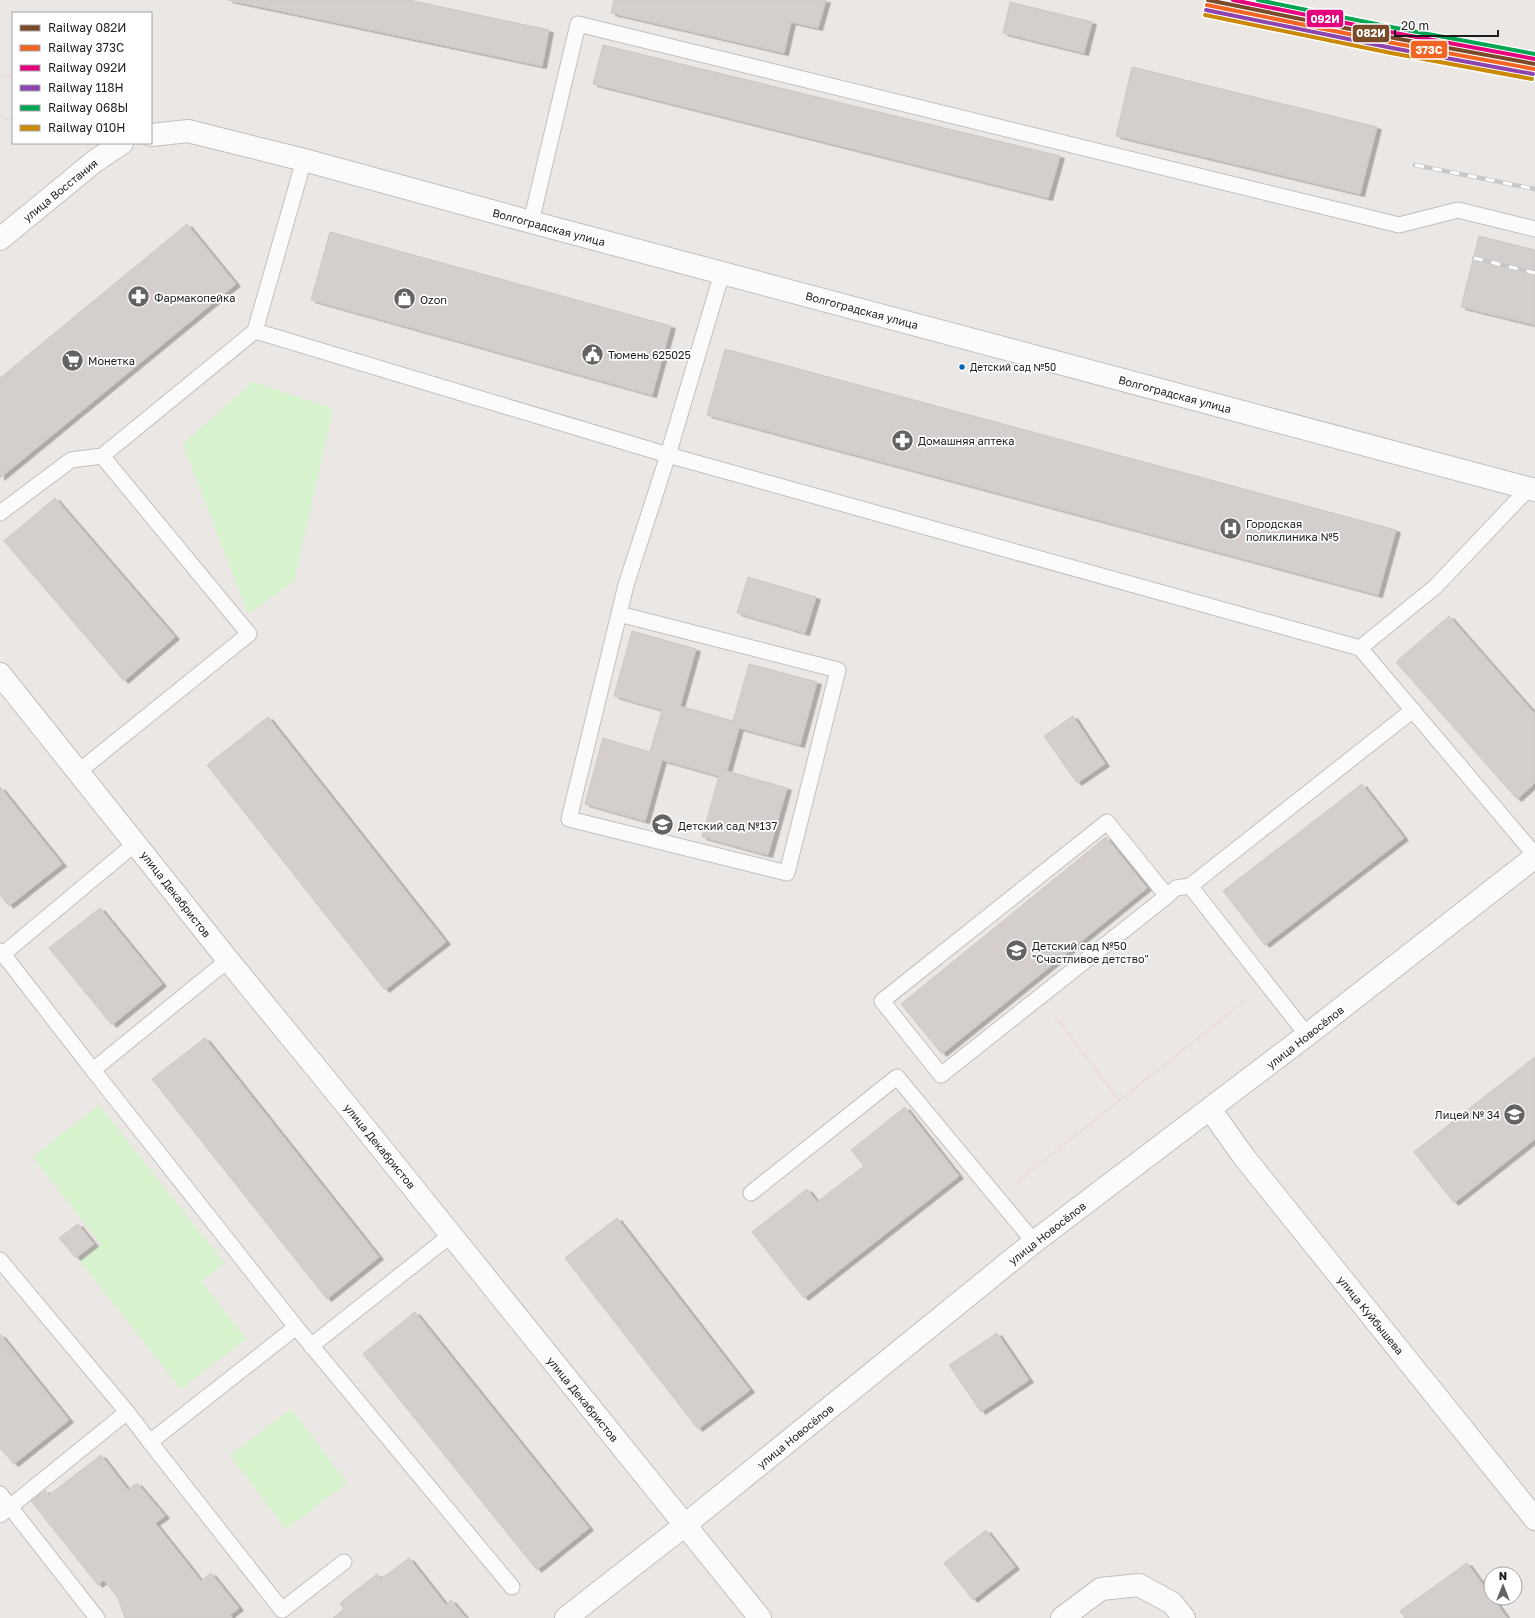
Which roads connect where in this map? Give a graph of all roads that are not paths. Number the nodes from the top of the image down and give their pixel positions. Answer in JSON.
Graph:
{"nodes":[{"id":1,"x":152,"y":135,"type":"edge"},
{"id":2,"x":120,"y":144,"type":"edge"},
{"id":3,"x":304,"y":160,"type":"junction"},
{"id":4,"x":531,"y":222,"type":"junction"},
{"id":5,"x":1535,"y":229,"type":"edge"},
{"id":6,"x":0,"y":239,"type":"edge"},
{"id":7,"x":722,"y":273,"type":"junction"},
{"id":8,"x":255,"y":331,"type":"junction"},
{"id":9,"x":668,"y":455,"type":"junction"},
{"id":10,"x":102,"y":456,"type":"junction"},
{"id":11,"x":1532,"y":489,"type":"edge"},
{"id":12,"x":0,"y":513,"type":"edge"},
{"id":13,"x":619,"y":614,"type":"junction"},
{"id":14,"x":1360,"y":648,"type":"junction"},
{"id":15,"x":0,"y":674,"type":"edge"},
{"id":16,"x":1413,"y":710,"type":"junction"},
{"id":17,"x":78,"y":772,"type":"junction"},
{"id":18,"x":136,"y":843,"type":"junction"},
{"id":19,"x":1535,"y":856,"type":"edge"},
{"id":20,"x":1190,"y":886,"type":"junction"},
{"id":21,"x":1167,"y":896,"type":"junction"},
{"id":22,"x":1,"y":952,"type":"edge"},
{"id":23,"x":228,"y":960,"type":"junction"},
{"id":24,"x":1307,"y":1035,"type":"junction"},
{"id":25,"x":93,"y":1070,"type":"junction"},
{"id":26,"x":1210,"y":1109,"type":"junction"},
{"id":27,"x":751,"y":1193,"type":"dead end"},
{"id":28,"x":451,"y":1235,"type":"junction"},
{"id":29,"x":1034,"y":1242,"type":"junction"},
{"id":30,"x":0,"y":1260,"type":"edge"},
{"id":31,"x":296,"y":1327,"type":"junction"},
{"id":32,"x":311,"y":1346,"type":"junction"},
{"id":33,"x":127,"y":1412,"type":"junction"},
{"id":34,"x":150,"y":1442,"type":"junction"},
{"id":35,"x":0,"y":1494,"type":"edge"},
{"id":36,"x":5,"y":1511,"type":"edge"},
{"id":37,"x":1535,"y":1519,"type":"edge"},
{"id":38,"x":685,"y":1525,"type":"junction"},
{"id":39,"x":344,"y":1562,"type":"dead end"},
{"id":40,"x":512,"y":1587,"type":"dead end"},
{"id":41,"x":97,"y":1618,"type":"edge"},
{"id":42,"x":566,"y":1618,"type":"edge"},
{"id":43,"x":760,"y":1618,"type":"edge"},
{"id":44,"x":1062,"y":1618,"type":"edge"},
{"id":45,"x":1184,"y":1618,"type":"edge"}],
"edges":[{"from":1,"to":3,"type":"street","name":"Волгоградская улица"},
{"from":2,"to":6,"type":"street","name":"улица Восстания"},
{"from":3,"to":4,"type":"street","name":"Волгоградская улица"},
{"from":3,"to":8,"type":"lane"},
{"from":4,"to":5,"type":"lane"},
{"from":4,"to":7,"type":"street","name":"Волгоградская улица"},
{"from":7,"to":9,"type":"lane"},
{"from":7,"to":11,"type":"street","name":"Волгоградская улица"},
{"from":8,"to":9,"type":"lane"},
{"from":8,"to":10,"type":"lane"},
{"from":9,"to":13,"type":"lane"},
{"from":9,"to":14,"type":"lane"},
{"from":10,"to":12,"type":"lane"},
{"from":10,"to":17,"type":"lane"},
{"from":11,"to":14,"type":"lane"},
{"from":13,"to":13,"type":"lane"},
{"from":14,"to":16,"type":"lane"},
{"from":15,"to":17,"type":"street","name":"улица Декабристов"},
{"from":16,"to":19,"type":"lane"},
{"from":16,"to":20,"type":"lane"},
{"from":17,"to":18,"type":"street","name":"улица Декабристов"},
{"from":18,"to":22,"type":"lane"},
{"from":18,"to":23,"type":"street","name":"улица Декабристов"},
{"from":19,"to":24,"type":"street","name":"улица Новосёлов"},
{"from":20,"to":21,"type":"lane"},
{"from":20,"to":24,"type":"lane"},
{"from":21,"to":21,"type":"lane"},
{"from":22,"to":25,"type":"lane"},
{"from":23,"to":25,"type":"lane"},
{"from":23,"to":28,"type":"street","name":"улица Декабристов"},
{"from":24,"to":26,"type":"street","name":"улица Новосёлов"},
{"from":25,"to":31,"type":"lane"},
{"from":26,"to":29,"type":"street","name":"улица Новосёлов"},
{"from":26,"to":37,"type":"street","name":"улица Куйбышева"},
{"from":27,"to":29,"type":"lane"},
{"from":28,"to":32,"type":"lane"},
{"from":28,"to":38,"type":"street","name":"улица Декабристов"},
{"from":29,"to":38,"type":"street","name":"улица Новосёлов"},
{"from":30,"to":33,"type":"lane"},
{"from":31,"to":32,"type":"lane"},
{"from":31,"to":34,"type":"lane"},
{"from":32,"to":40,"type":"lane"},
{"from":33,"to":34,"type":"lane"},
{"from":33,"to":36,"type":"lane"},
{"from":34,"to":39,"type":"lane"},
{"from":35,"to":36,"type":"lane"},
{"from":36,"to":41,"type":"lane"},
{"from":38,"to":42,"type":"street","name":"улица Новосёлов"},
{"from":38,"to":43,"type":"street","name":"улица Декабристов"},
{"from":44,"to":45,"type":"street"}]}
